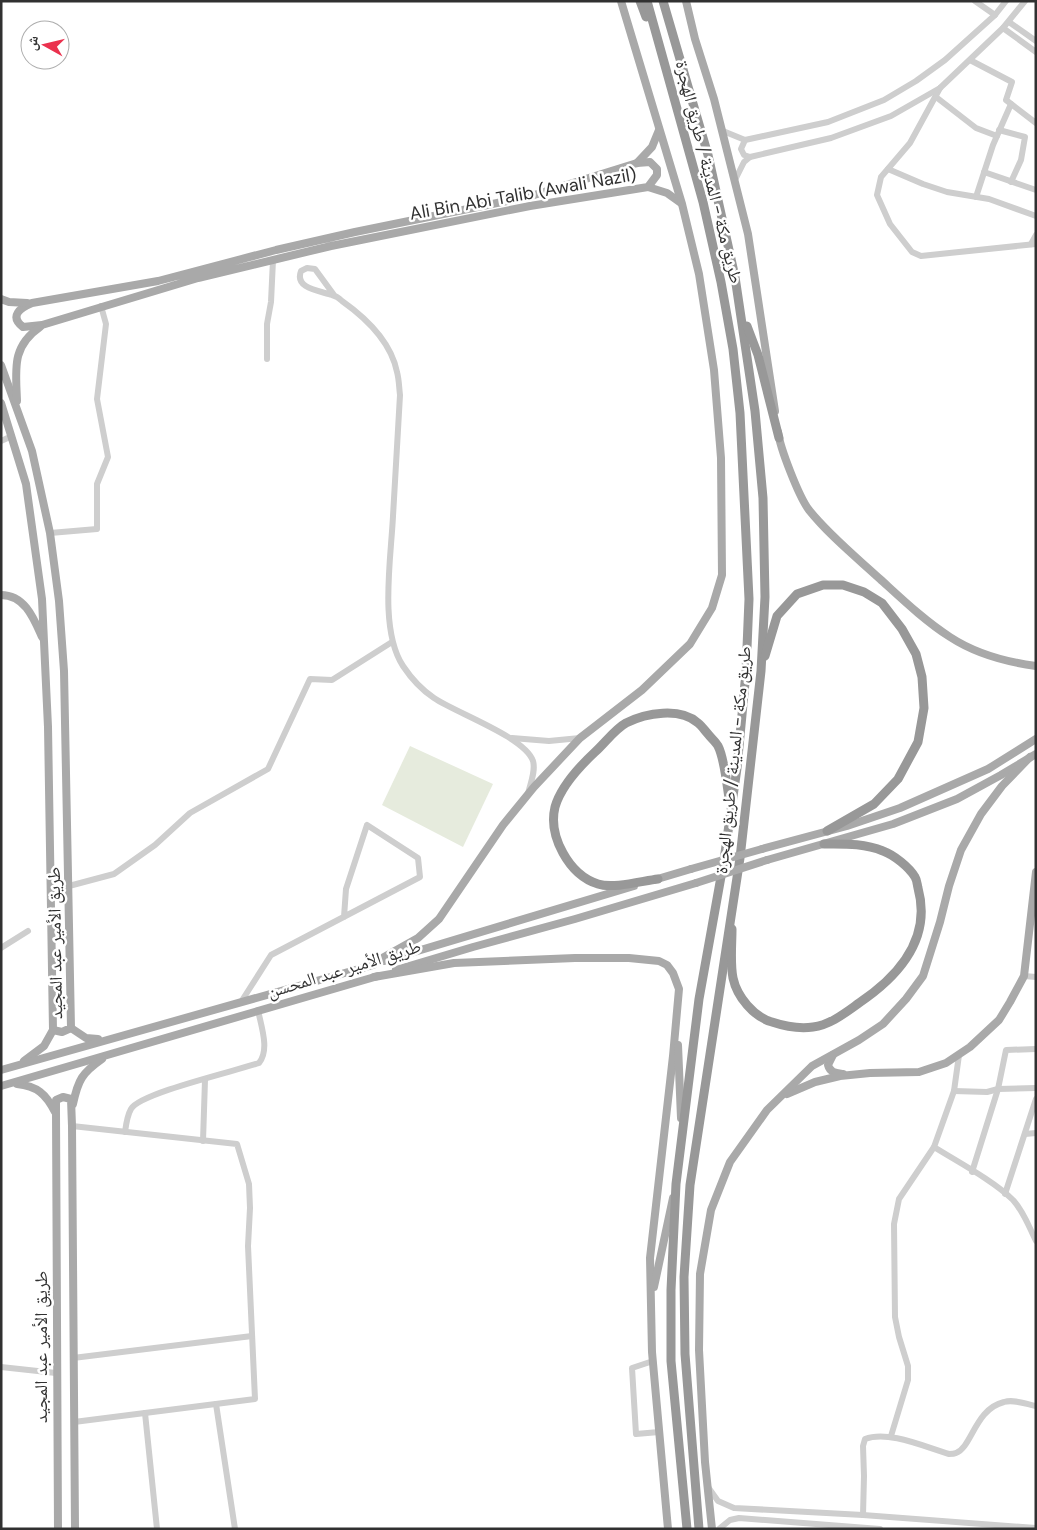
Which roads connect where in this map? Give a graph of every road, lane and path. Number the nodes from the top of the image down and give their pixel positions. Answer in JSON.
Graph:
{"nodes":[{"id":1,"x":621,"y":1,"type":"edge"},
{"id":2,"x":640,"y":1,"type":"edge"},
{"id":3,"x":647,"y":1,"type":"edge"},
{"id":4,"x":663,"y":1,"type":"edge"},
{"id":5,"x":669,"y":1,"type":"edge"},
{"id":6,"x":686,"y":1,"type":"edge"},
{"id":7,"x":975,"y":1,"type":"edge"},
{"id":8,"x":1006,"y":1,"type":"edge"},
{"id":9,"x":1026,"y":1,"type":"edge"},
{"id":10,"x":995,"y":15,"type":"junction"},
{"id":11,"x":1008,"y":22,"type":"junction"},
{"id":12,"x":1003,"y":28,"type":"junction"},
{"id":13,"x":1036,"y":41,"type":"edge"},
{"id":14,"x":1036,"y":52,"type":"edge"},
{"id":15,"x":970,"y":60,"type":"junction"},
{"id":16,"x":671,"y":86,"type":"junction"},
{"id":17,"x":940,"y":88,"type":"junction"},
{"id":18,"x":936,"y":97,"type":"junction"},
{"id":19,"x":692,"y":104,"type":"junction"},
{"id":20,"x":1010,"y":104,"type":"junction"},
{"id":21,"x":1036,"y":123,"type":"edge"},
{"id":22,"x":660,"y":128,"type":"junction"},
{"id":23,"x":722,"y":131,"type":"junction"},
{"id":24,"x":998,"y":133,"type":"junction"},
{"id":25,"x":745,"y":140,"type":"junction"},
{"id":26,"x":750,"y":157,"type":"junction"},
{"id":27,"x":637,"y":163,"type":"junction"},
{"id":28,"x":888,"y":169,"type":"junction"},
{"id":29,"x":984,"y":172,"type":"junction"},
{"id":30,"x":735,"y":180,"type":"junction"},
{"id":31,"x":1011,"y":182,"type":"junction"},
{"id":32,"x":648,"y":186,"type":"junction"},
{"id":33,"x":1036,"y":190,"type":"edge"},
{"id":34,"x":976,"y":197,"type":"junction"},
{"id":35,"x":682,"y":204,"type":"junction"},
{"id":36,"x":1036,"y":216,"type":"edge"},
{"id":37,"x":1036,"y":235,"type":"edge"},
{"id":38,"x":1034,"y":244,"type":"edge"},
{"id":39,"x":273,"y":260,"type":"junction"},
{"id":40,"x":334,"y":296,"type":"junction"},
{"id":41,"x":1,"y":299,"type":"edge"},
{"id":42,"x":32,"y":303,"type":"junction"},
{"id":43,"x":739,"y":303,"type":"junction"},
{"id":44,"x":101,"y":306,"type":"junction"},
{"id":45,"x":42,"y":325,"type":"junction"},
{"id":46,"x":267,"y":359,"type":"dead end"},
{"id":47,"x":1,"y":366,"type":"edge"},
{"id":48,"x":1,"y":403,"type":"edge"},
{"id":49,"x":17,"y":406,"type":"junction"},
{"id":50,"x":12,"y":436,"type":"junction"},
{"id":51,"x":779,"y":438,"type":"junction"},
{"id":52,"x":1,"y":440,"type":"edge"},
{"id":53,"x":50,"y":533,"type":"junction"},
{"id":54,"x":1,"y":595,"type":"edge"},
{"id":55,"x":392,"y":642,"type":"junction"},
{"id":56,"x":44,"y":643,"type":"junction"},
{"id":57,"x":1036,"y":666,"type":"edge"},
{"id":58,"x":761,"y":670,"type":"junction"},
{"id":59,"x":511,"y":738,"type":"junction"},
{"id":60,"x":580,"y":738,"type":"junction"},
{"id":61,"x":1036,"y":739,"type":"edge"},
{"id":62,"x":1033,"y":756,"type":"edge"},
{"id":63,"x":528,"y":794,"type":"junction"},
{"id":64,"x":731,"y":811,"type":"junction"},
{"id":65,"x":827,"y":831,"type":"junction"},
{"id":66,"x":824,"y":844,"type":"junction"},
{"id":67,"x":1036,"y":872,"type":"edge"},
{"id":68,"x":658,"y":878,"type":"junction"},
{"id":69,"x":69,"y":886,"type":"junction"},
{"id":70,"x":731,"y":906,"type":"junction"},
{"id":71,"x":344,"y":916,"type":"junction"},
{"id":72,"x":1033,"y":921,"type":"edge"},
{"id":73,"x":1029,"y":929,"type":"junction"},
{"id":74,"x":28,"y":931,"type":"dead end"},
{"id":75,"x":1036,"y":934,"type":"edge"},
{"id":76,"x":1,"y":948,"type":"edge"},
{"id":77,"x":368,"y":966,"type":"junction"},
{"id":78,"x":1024,"y":976,"type":"junction"},
{"id":79,"x":374,"y":977,"type":"junction"},
{"id":80,"x":1036,"y":977,"type":"edge"},
{"id":81,"x":241,"y":1002,"type":"junction"},
{"id":82,"x":258,"y":1010,"type":"junction"},
{"id":83,"x":677,"y":1016,"type":"junction"},
{"id":84,"x":71,"y":1028,"type":"junction"},
{"id":85,"x":53,"y":1030,"type":"junction"},
{"id":86,"x":103,"y":1040,"type":"junction"},
{"id":87,"x":1036,"y":1049,"type":"edge"},
{"id":88,"x":833,"y":1054,"type":"junction"},
{"id":89,"x":108,"y":1055,"type":"junction"},
{"id":90,"x":959,"y":1055,"type":"junction"},
{"id":91,"x":21,"y":1064,"type":"junction"},
{"id":92,"x":1,"y":1070,"type":"edge"},
{"id":93,"x":844,"y":1076,"type":"junction"},
{"id":94,"x":205,"y":1080,"type":"junction"},
{"id":95,"x":10,"y":1084,"type":"junction"},
{"id":96,"x":1,"y":1086,"type":"edge"},
{"id":97,"x":1036,"y":1088,"type":"edge"},
{"id":98,"x":954,"y":1090,"type":"junction"},
{"id":99,"x":998,"y":1090,"type":"junction"},
{"id":100,"x":783,"y":1096,"type":"junction"},
{"id":101,"x":1036,"y":1099,"type":"edge"},
{"id":102,"x":56,"y":1113,"type":"junction"},
{"id":103,"x":71,"y":1113,"type":"junction"},
{"id":104,"x":72,"y":1126,"type":"junction"},
{"id":105,"x":682,"y":1131,"type":"junction"},
{"id":106,"x":125,"y":1132,"type":"junction"},
{"id":107,"x":1036,"y":1133,"type":"edge"},
{"id":108,"x":1025,"y":1134,"type":"junction"},
{"id":109,"x":203,"y":1141,"type":"junction"},
{"id":110,"x":934,"y":1147,"type":"junction"},
{"id":111,"x":972,"y":1172,"type":"junction"},
{"id":112,"x":676,"y":1184,"type":"junction"},
{"id":113,"x":1005,"y":1194,"type":"junction"},
{"id":114,"x":1036,"y":1241,"type":"edge"},
{"id":115,"x":650,"y":1302,"type":"junction"},
{"id":116,"x":252,"y":1336,"type":"junction"},
{"id":117,"x":73,"y":1358,"type":"junction"},
{"id":118,"x":653,"y":1361,"type":"junction"},
{"id":119,"x":1,"y":1367,"type":"edge"},
{"id":120,"x":56,"y":1373,"type":"junction"},
{"id":121,"x":216,"y":1404,"type":"junction"},
{"id":122,"x":1036,"y":1406,"type":"edge"},
{"id":123,"x":145,"y":1413,"type":"junction"},
{"id":124,"x":74,"y":1422,"type":"junction"},
{"id":125,"x":659,"y":1432,"type":"junction"},
{"id":126,"x":891,"y":1436,"type":"junction"},
{"id":127,"x":708,"y":1487,"type":"junction"},
{"id":128,"x":57,"y":1506,"type":"junction"},
{"id":129,"x":74,"y":1506,"type":"junction"},
{"id":130,"x":834,"y":1514,"type":"junction"},
{"id":131,"x":862,"y":1515,"type":"junction"},
{"id":132,"x":833,"y":1524,"type":"junction"},
{"id":133,"x":960,"y":1526,"type":"edge"},
{"id":134,"x":1036,"y":1528,"type":"edge"},
{"id":135,"x":58,"y":1529,"type":"edge"},
{"id":136,"x":75,"y":1529,"type":"edge"},
{"id":137,"x":157,"y":1529,"type":"edge"},
{"id":138,"x":235,"y":1529,"type":"edge"},
{"id":139,"x":668,"y":1529,"type":"edge"},
{"id":140,"x":687,"y":1529,"type":"edge"},
{"id":141,"x":699,"y":1529,"type":"edge"},
{"id":142,"x":712,"y":1529,"type":"edge"},
{"id":143,"x":719,"y":1529,"type":"edge"},
{"id":144,"x":880,"y":1529,"type":"edge"}],
"edges":[{"from":1,"to":22,"type":"main road"},
{"from":2,"to":16,"type":"highway"},
{"from":3,"to":16,"type":"highway","name":"طريق مكة - المدينة / طريق الهجرة"},
{"from":4,"to":19,"type":"highway","name":"طريق مكة - المدينة / طريق الهجرة"},
{"from":5,"to":19,"type":"highway"},
{"from":6,"to":23,"type":"main road"},
{"from":7,"to":10,"type":"street"},
{"from":8,"to":10,"type":"street"},
{"from":9,"to":11,"type":"street"},
{"from":10,"to":25,"type":"street"},
{"from":11,"to":12,"type":"street"},
{"from":11,"to":13,"type":"street"},
{"from":12,"to":14,"type":"street"},
{"from":12,"to":15,"type":"street"},
{"from":15,"to":17,"type":"street"},
{"from":15,"to":20,"type":"street"},
{"from":16,"to":64,"type":"highway","name":"طريق مكة - المدينة / طريق الهجرة"},
{"from":17,"to":18,"type":"street"},
{"from":17,"to":26,"type":"street"},
{"from":18,"to":24,"type":"street"},
{"from":18,"to":28,"type":"street"},
{"from":19,"to":43,"type":"highway","name":"طريق مكة - المدينة / طريق الهجرة"},
{"from":20,"to":21,"type":"street"},
{"from":20,"to":24,"type":"street"},
{"from":22,"to":27,"type":"main road"},
{"from":22,"to":35,"type":"main road"},
{"from":23,"to":25,"type":"street"},
{"from":23,"to":30,"type":"main road"},
{"from":24,"to":29,"type":"street"},
{"from":24,"to":31,"type":"street"},
{"from":25,"to":26,"type":"street"},
{"from":26,"to":30,"type":"street"},
{"from":27,"to":32,"type":"main road","name":"Ali Bin Abi Talib (Awali Nazil)"},
{"from":27,"to":42,"type":"main road","name":"Ali Bin Abi Talib (Awali Nazil)"},
{"from":28,"to":34,"type":"street"},
{"from":28,"to":38,"type":"street"},
{"from":29,"to":31,"type":"street"},
{"from":29,"to":34,"type":"street"},
{"from":30,"to":51,"type":"main road"},
{"from":31,"to":33,"type":"street"},
{"from":32,"to":35,"type":"main road"},
{"from":32,"to":39,"type":"main road","name":"Ali Bin Abi Talib (Awali Nazil)"},
{"from":34,"to":36,"type":"street"},
{"from":35,"to":60,"type":"main road"},
{"from":37,"to":38,"type":"street"},
{"from":39,"to":44,"type":"main road","name":"Ali Bin Abi Talib (Awali Nazil)"},
{"from":39,"to":46,"type":"street"},
{"from":40,"to":40,"type":"street"},
{"from":40,"to":55,"type":"street"},
{"from":41,"to":42,"type":"main road"},
{"from":42,"to":45,"type":"main road","name":"Ali Bin Abi Talib (Awali Nazil)"},
{"from":43,"to":51,"type":"highway"},
{"from":43,"to":58,"type":"highway","name":"طريق مكة - المدينة / طريق الهجرة"},
{"from":44,"to":45,"type":"main road","name":"Ali Bin Abi Talib (Awali Nazil)"},
{"from":44,"to":53,"type":"street"},
{"from":45,"to":49,"type":"main road"},
{"from":47,"to":49,"type":"main road","name":"طريق الأمير عبد المجيد"},
{"from":48,"to":50,"type":"main road","name":"طريق الأمير عبد المجيد"},
{"from":49,"to":53,"type":"main road","name":"طريق الأمير عبد المجيد"},
{"from":50,"to":52,"type":"street"},
{"from":50,"to":56,"type":"main road","name":"طريق الأمير عبد المجيد"},
{"from":51,"to":57,"type":"main road"},
{"from":53,"to":69,"type":"main road","name":"طريق الأمير عبد المجيد"},
{"from":54,"to":56,"type":"main road"},
{"from":55,"to":59,"type":"street"},
{"from":55,"to":69,"type":"street"},
{"from":56,"to":85,"type":"main road","name":"طريق الأمير عبد المجيد"},
{"from":58,"to":65,"type":"highway"},
{"from":58,"to":70,"type":"highway","name":"طريق مكة - المدينة / طريق الهجرة"},
{"from":59,"to":60,"type":"street"},
{"from":59,"to":63,"type":"street"},
{"from":60,"to":63,"type":"main road"},
{"from":61,"to":65,"type":"main road","name":"طريق الأمير عبد المحسن"},
{"from":62,"to":66,"type":"main road","name":"طريق الأمير عبد المحسن"},
{"from":62,"to":88,"type":"main road"},
{"from":63,"to":77,"type":"main road"},
{"from":64,"to":68,"type":"highway"},
{"from":64,"to":105,"type":"highway","name":"طريق مكة - المدينة / طريق الهجرة"},
{"from":65,"to":68,"type":"main road","name":"طريق الأمير عبد المحسن","bridge":true},
{"from":66,"to":70,"type":"highway"},
{"from":66,"to":79,"type":"main road","name":"طريق الأمير عبد المحسن","bridge":true},
{"from":67,"to":72,"type":"main road"},
{"from":68,"to":77,"type":"main road","name":"طريق الأمير عبد المحسن"},
{"from":69,"to":84,"type":"main road","name":"طريق الأمير عبد المجيد"},
{"from":70,"to":141,"type":"highway","name":"طريق مكة - المدينة / طريق الهجرة"},
{"from":71,"to":71,"type":"street"},
{"from":71,"to":81,"type":"street"},
{"from":72,"to":73,"type":"main road"},
{"from":73,"to":75,"type":"street"},
{"from":73,"to":78,"type":"main road"},
{"from":74,"to":76,"type":"street"},
{"from":77,"to":81,"type":"main road","name":"طريق الأمير عبد المحسن"},
{"from":78,"to":80,"type":"street"},
{"from":78,"to":90,"type":"main road"},
{"from":79,"to":82,"type":"main road","name":"طريق الأمير عبد المحسن"},
{"from":79,"to":83,"type":"main road"},
{"from":81,"to":86,"type":"main road","name":"طريق الأمير عبد المحسن"},
{"from":82,"to":89,"type":"main road","name":"طريق الأمير عبد المحسن"},
{"from":82,"to":94,"type":"street"},
{"from":83,"to":105,"type":"main road"},
{"from":83,"to":115,"type":"main road"},
{"from":84,"to":85,"type":"main road","name":"طريق الأمير عبد المجيد"},
{"from":84,"to":86,"type":"main road"},
{"from":85,"to":91,"type":"main road"},
{"from":86,"to":91,"type":"main road","name":"طريق الأمير عبد المحسن"},
{"from":87,"to":99,"type":"street"},
{"from":88,"to":93,"type":"main road"},
{"from":88,"to":100,"type":"main road"},
{"from":89,"to":95,"type":"main road","name":"طريق الأمير عبد المحسن"},
{"from":89,"to":103,"type":"main road"},
{"from":90,"to":93,"type":"main road"},
{"from":90,"to":98,"type":"street"},
{"from":91,"to":92,"type":"main road","name":"طريق الأمير عبد المحسن"},
{"from":93,"to":100,"type":"main road"},
{"from":94,"to":106,"type":"street"},
{"from":94,"to":109,"type":"street"},
{"from":95,"to":96,"type":"main road","name":"طريق الأمير عبد المحسن"},
{"from":95,"to":102,"type":"main road"},
{"from":97,"to":99,"type":"street"},
{"from":98,"to":99,"type":"street"},
{"from":98,"to":110,"type":"street"},
{"from":99,"to":111,"type":"street"},
{"from":100,"to":127,"type":"main road"},
{"from":101,"to":108,"type":"street"},
{"from":102,"to":103,"type":"main road"},
{"from":102,"to":120,"type":"main road","name":"طريق الأمير عبد المجيد"},
{"from":103,"to":104,"type":"main road","name":"طريق الأمير عبد المجيد"},
{"from":104,"to":106,"type":"street"},
{"from":104,"to":117,"type":"main road","name":"طريق الأمير عبد المجيد"},
{"from":105,"to":112,"type":"highway"},
{"from":106,"to":109,"type":"street"},
{"from":107,"to":108,"type":"street"},
{"from":108,"to":113,"type":"street"},
{"from":109,"to":116,"type":"street"},
{"from":110,"to":111,"type":"street"},
{"from":110,"to":126,"type":"street"},
{"from":111,"to":113,"type":"street"},
{"from":112,"to":115,"type":"main road"},
{"from":112,"to":140,"type":"highway"},
{"from":113,"to":114,"type":"street"},
{"from":115,"to":118,"type":"main road"},
{"from":116,"to":117,"type":"street"},
{"from":116,"to":121,"type":"street"},
{"from":117,"to":124,"type":"main road","name":"طريق الأمير عبد المجيد"},
{"from":118,"to":125,"type":"main road"},
{"from":118,"to":125,"type":"street"},
{"from":119,"to":120,"type":"street"},
{"from":120,"to":128,"type":"main road","name":"طريق الأمير عبد المجيد"},
{"from":121,"to":123,"type":"street"},
{"from":121,"to":138,"type":"street"},
{"from":122,"to":126,"type":"street"},
{"from":123,"to":124,"type":"street"},
{"from":123,"to":137,"type":"street"},
{"from":124,"to":129,"type":"main road","name":"طريق الأمير عبد المجيد"},
{"from":125,"to":139,"type":"main road"},
{"from":126,"to":131,"type":"street"},
{"from":127,"to":130,"type":"street"},
{"from":127,"to":142,"type":"main road"},
{"from":128,"to":129,"type":"main road"},
{"from":128,"to":135,"type":"main road","name":"طريق الأمير عبد المجيد"},
{"from":129,"to":136,"type":"main road","name":"طريق الأمير عبد المجيد"},
{"from":130,"to":131,"type":"street"},
{"from":130,"to":132,"type":"street"},
{"from":131,"to":133,"type":"street"},
{"from":132,"to":143,"type":"street"},
{"from":132,"to":144,"type":"street"},
{"from":133,"to":134,"type":"street"}]}
